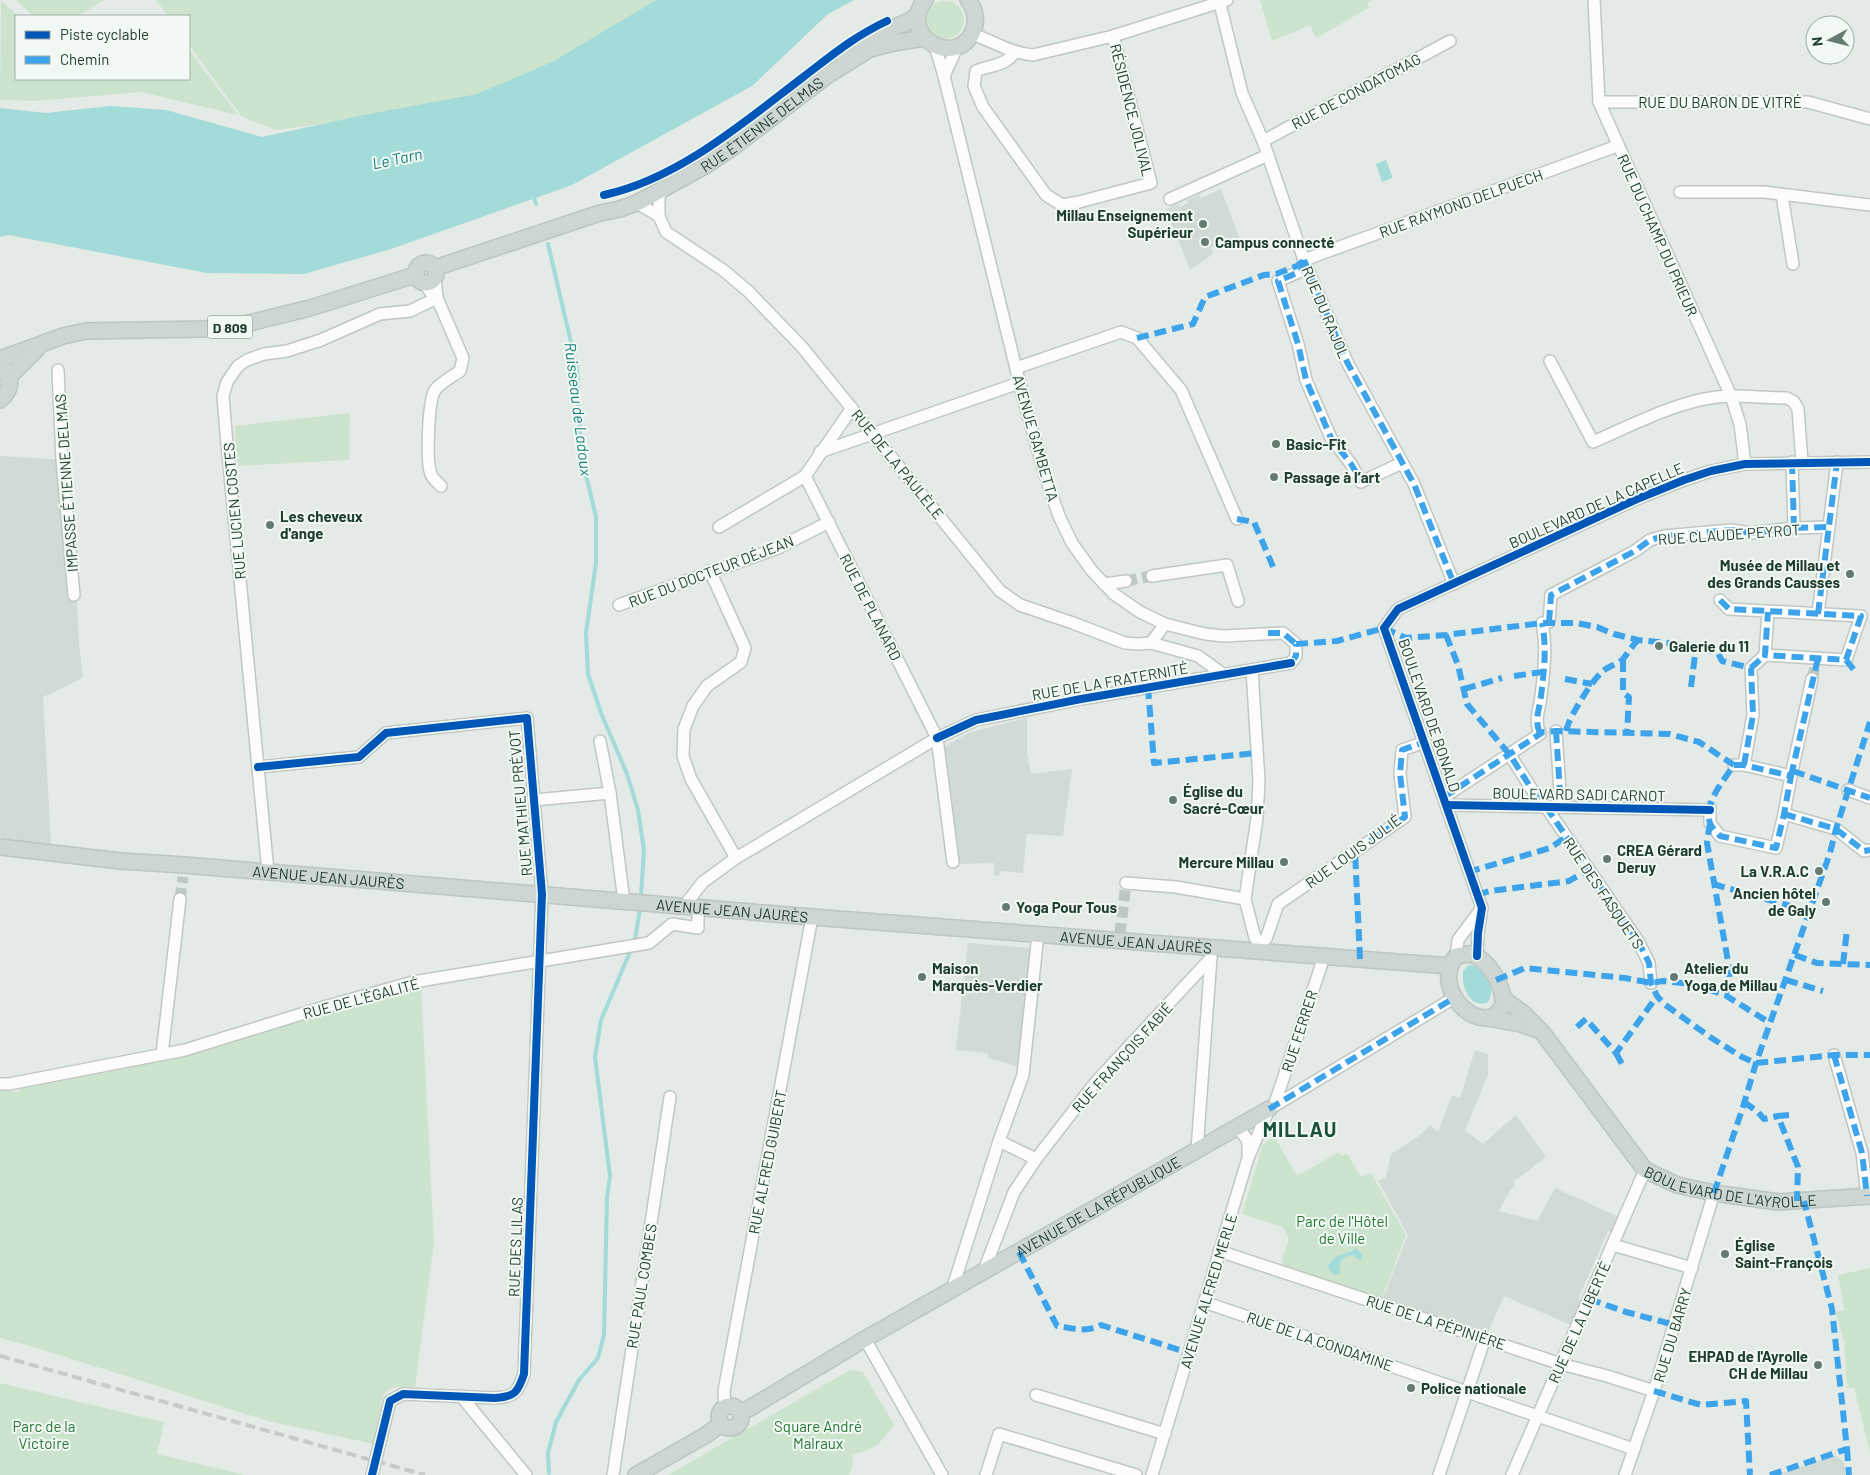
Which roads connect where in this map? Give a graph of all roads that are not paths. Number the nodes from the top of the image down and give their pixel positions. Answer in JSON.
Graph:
{"nodes":[{"id":1,"x":924,"y":0,"type":"edge"},
{"id":2,"x":1594,"y":0,"type":"edge"},
{"id":3,"x":1222,"y":1,"type":"edge"},
{"id":4,"x":974,"y":4,"type":"edge"},
{"id":5,"x":918,"y":14,"type":"junction"},
{"id":6,"x":972,"y":34,"type":"junction"},
{"id":7,"x":1113,"y":36,"type":"junction"},
{"id":8,"x":1450,"y":41,"type":"dead end"},
{"id":9,"x":929,"y":42,"type":"junction"},
{"id":10,"x":957,"y":47,"type":"junction"},
{"id":11,"x":1014,"y":52,"type":"junction"},
{"id":12,"x":944,"y":76,"type":"junction"},
{"id":13,"x":1599,"y":102,"type":"junction"},
{"id":14,"x":1870,"y":118,"type":"edge"},
{"id":15,"x":1263,"y":141,"type":"junction"},
{"id":16,"x":1617,"y":146,"type":"junction"},
{"id":17,"x":1268,"y":155,"type":"junction"},
{"id":18,"x":666,"y":187,"type":"junction"},
{"id":19,"x":1680,"y":192,"type":"dead end"},
{"id":20,"x":1782,"y":195,"type":"junction"},
{"id":21,"x":1170,"y":199,"type":"dead end"},
{"id":22,"x":637,"y":203,"type":"junction"},
{"id":23,"x":1870,"y":206,"type":"edge"},
{"id":24,"x":600,"y":213,"type":"junction"},
{"id":25,"x":658,"y":216,"type":"junction"},
{"id":26,"x":1304,"y":260,"type":"junction"},
{"id":27,"x":1793,"y":264,"type":"dead end"},
{"id":28,"x":428,"y":276,"type":"junction"},
{"id":29,"x":437,"y":298,"type":"junction"},
{"id":30,"x":40,"y":346,"type":"junction"},
{"id":31,"x":0,"y":359,"type":"edge"},
{"id":32,"x":1550,"y":361,"type":"dead end"},
{"id":33,"x":1016,"y":368,"type":"junction"},
{"id":34,"x":58,"y":370,"type":"dead end"},
{"id":35,"x":5,"y":371,"type":"edge"},
{"id":36,"x":1020,"y":383,"type":"junction"},
{"id":37,"x":1731,"y":396,"type":"junction"},
{"id":38,"x":0,"y":400,"type":"edge"},
{"id":39,"x":852,"y":408,"type":"junction"},
{"id":40,"x":874,"y":433,"type":"junction"},
{"id":41,"x":820,"y":452,"type":"junction"},
{"id":42,"x":1797,"y":462,"type":"junction"},
{"id":43,"x":1837,"y":462,"type":"junction"},
{"id":44,"x":1870,"y":462,"type":"edge"},
{"id":45,"x":1402,"y":463,"type":"junction"},
{"id":46,"x":1745,"y":464,"type":"junction"},
{"id":47,"x":804,"y":476,"type":"junction"},
{"id":48,"x":441,"y":486,"type":"dead end"},
{"id":49,"x":1237,"y":519,"type":"dead end"},
{"id":50,"x":829,"y":522,"type":"junction"},
{"id":51,"x":719,"y":527,"type":"dead end"},
{"id":52,"x":1829,"y":527,"type":"junction"},
{"id":53,"x":1794,"y":528,"type":"junction"},
{"id":54,"x":710,"y":571,"type":"junction"},
{"id":55,"x":1152,"y":576,"type":"tunnel mouth"},
{"id":56,"x":1126,"y":581,"type":"tunnel mouth"},
{"id":57,"x":1104,"y":584,"type":"junction"},
{"id":58,"x":1454,"y":584,"type":"junction"},
{"id":59,"x":74,"y":595,"type":"dead end"},
{"id":60,"x":1720,"y":600,"type":"dead end"},
{"id":61,"x":1238,"y":601,"type":"dead end"},
{"id":62,"x":619,"y":605,"type":"dead end"},
{"id":63,"x":1768,"y":612,"type":"junction"},
{"id":64,"x":1818,"y":614,"type":"junction"},
{"id":65,"x":1865,"y":615,"type":"edge"},
{"id":66,"x":1165,"y":624,"type":"junction"},
{"id":67,"x":1384,"y":628,"type":"joint"},
{"id":68,"x":1151,"y":643,"type":"junction"},
{"id":69,"x":1765,"y":655,"type":"junction"},
{"id":70,"x":1290,"y":663,"type":"joint"},
{"id":71,"x":1252,"y":670,"type":"junction"},
{"id":72,"x":1224,"y":675,"type":"junction"},
{"id":73,"x":1812,"y":679,"type":"tunnel mouth"},
{"id":74,"x":1556,"y":731,"type":"dead end"},
{"id":75,"x":937,"y":738,"type":"junction"},
{"id":76,"x":600,"y":741,"type":"dead end"},
{"id":77,"x":1425,"y":742,"type":"junction"},
{"id":78,"x":1510,"y":754,"type":"junction"},
{"id":79,"x":258,"y":767,"type":"junction"},
{"id":80,"x":1792,"y":773,"type":"junction"},
{"id":81,"x":1848,"y":790,"type":"dead end"},
{"id":82,"x":610,"y":794,"type":"junction"},
{"id":83,"x":1870,"y":798,"type":"edge"},
{"id":84,"x":534,"y":800,"type":"junction"},
{"id":85,"x":1446,"y":802,"type":"junction"},
{"id":86,"x":1545,"y":807,"type":"junction"},
{"id":87,"x":1561,"y":807,"type":"junction"},
{"id":88,"x":1784,"y":814,"type":"junction"},
{"id":89,"x":4,"y":845,"type":"edge"},
{"id":90,"x":1870,"y":850,"type":"edge"},
{"id":91,"x":736,"y":858,"type":"junction"},
{"id":92,"x":953,"y":862,"type":"dead end"},
{"id":93,"x":268,"y":872,"type":"junction"},
{"id":94,"x":1126,"y":883,"type":"dead end"},
{"id":95,"x":542,"y":894,"type":"junction"},
{"id":96,"x":180,"y":899,"type":"tunnel mouth"},
{"id":97,"x":1245,"y":899,"type":"junction"},
{"id":98,"x":624,"y":901,"type":"junction"},
{"id":99,"x":691,"y":906,"type":"junction"},
{"id":100,"x":1482,"y":908,"type":"junction"},
{"id":101,"x":812,"y":917,"type":"junction"},
{"id":102,"x":1038,"y":934,"type":"junction"},
{"id":103,"x":1258,"y":947,"type":"junction"},
{"id":104,"x":1212,"y":953,"type":"junction"},
{"id":105,"x":1477,"y":956,"type":"junction"},
{"id":106,"x":1324,"y":957,"type":"junction"},
{"id":107,"x":1453,"y":961,"type":"junction"},
{"id":108,"x":540,"y":963,"type":"junction"},
{"id":109,"x":1651,"y":983,"type":"dead end"},
{"id":110,"x":1454,"y":998,"type":"junction"},
{"id":111,"x":1504,"y":999,"type":"junction"},
{"id":112,"x":1487,"y":1018,"type":"junction"},
{"id":113,"x":1542,"y":1032,"type":"junction"},
{"id":114,"x":162,"y":1054,"type":"junction"},
{"id":115,"x":1834,"y":1055,"type":"dead end"},
{"id":116,"x":0,"y":1084,"type":"edge"},
{"id":117,"x":670,"y":1097,"type":"dead end"},
{"id":118,"x":1271,"y":1107,"type":"junction"},
{"id":119,"x":1236,"y":1128,"type":"junction"},
{"id":120,"x":998,"y":1141,"type":"junction"},
{"id":121,"x":1197,"y":1150,"type":"junction"},
{"id":122,"x":1248,"y":1158,"type":"junction"},
{"id":123,"x":1036,"y":1159,"type":"junction"},
{"id":124,"x":1645,"y":1170,"type":"junction"},
{"id":125,"x":1714,"y":1193,"type":"junction"},
{"id":126,"x":1869,"y":1196,"type":"edge"},
{"id":127,"x":1612,"y":1245,"type":"junction"},
{"id":128,"x":1219,"y":1251,"type":"junction"},
{"id":129,"x":1692,"y":1268,"type":"junction"},
{"id":130,"x":983,"y":1273,"type":"junction"},
{"id":131,"x":952,"y":1290,"type":"junction"},
{"id":132,"x":1204,"y":1302,"type":"junction"},
{"id":133,"x":1485,"y":1338,"type":"junction"},
{"id":134,"x":865,"y":1339,"type":"junction"},
{"id":135,"x":1561,"y":1364,"type":"junction"},
{"id":136,"x":1654,"y":1391,"type":"junction"},
{"id":137,"x":1467,"y":1392,"type":"junction"},
{"id":138,"x":1036,"y":1395,"type":"dead end"},
{"id":139,"x":461,"y":1396,"type":"junction"},
{"id":140,"x":725,"y":1406,"type":"junction"},
{"id":141,"x":740,"y":1412,"type":"junction"},
{"id":142,"x":1538,"y":1417,"type":"junction"},
{"id":143,"x":721,"y":1424,"type":"junction"},
{"id":144,"x":1165,"y":1434,"type":"junction"},
{"id":145,"x":1634,"y":1449,"type":"junction"},
{"id":146,"x":372,"y":1475,"type":"edge"},
{"id":147,"x":526,"y":1475,"type":"edge"},
{"id":148,"x":613,"y":1475,"type":"edge"},
{"id":149,"x":636,"y":1475,"type":"edge"},
{"id":150,"x":942,"y":1475,"type":"edge"},
{"id":151,"x":986,"y":1475,"type":"edge"},
{"id":152,"x":1136,"y":1475,"type":"edge"},
{"id":153,"x":1152,"y":1475,"type":"edge"},
{"id":154,"x":1439,"y":1475,"type":"edge"},
{"id":155,"x":1512,"y":1475,"type":"edge"},
{"id":156,"x":1625,"y":1475,"type":"edge"}],
"edges":[{"from":1,"to":5,"type":"main road"},
{"from":2,"to":13,"type":"street","name":"RUE DU CHAMP DU PRIEUR"},
{"from":3,"to":7,"type":"street"},
{"from":3,"to":15,"type":"street","name":"RUE DU RAJOL"},
{"from":4,"to":6,"type":"main road"},
{"from":5,"to":9,"type":"main road"},
{"from":5,"to":24,"type":"main road","name":"RUE ÉTIENNE DELMAS","number":"D 809"},
{"from":6,"to":10,"type":"main road"},
{"from":6,"to":11,"type":"street"},
{"from":7,"to":11,"type":"street"},
{"from":7,"to":11,"type":"street","name":"RÉSIDENCE JOLIVAL"},
{"from":8,"to":15,"type":"street","name":"RUE DE CONDATOMAG"},
{"from":9,"to":10,"type":"main road","name":"RUE ÉTIENNE DELMAS"},
{"from":9,"to":12,"type":"street","name":"AVENUE GAMBETTA"},
{"from":9,"to":18,"type":"main road","name":"RUE ÉTIENNE DELMAS","number":"D 809"},
{"from":10,"to":12,"type":"street"},
{"from":12,"to":33,"type":"street","name":"AVENUE GAMBETTA"},
{"from":13,"to":14,"type":"street","name":"RUE DU BARON DE VITRÉ"},
{"from":13,"to":16,"type":"street","name":"RUE DU CHAMP DU PRIEUR"},
{"from":15,"to":17,"type":"street","name":"RUE DU RAJOL"},
{"from":16,"to":26,"type":"street","name":"RUE RAYMOND DELPUECH"},
{"from":16,"to":37,"type":"street","name":"RUE DU CHAMP DU PRIEUR"},
{"from":17,"to":21,"type":"street"},
{"from":17,"to":26,"type":"street","name":"RUE DU RAJOL"},
{"from":18,"to":22,"type":"main road","name":"RUE ÉTIENNE DELMAS","number":"D 809"},
{"from":18,"to":25,"type":"street"},
{"from":19,"to":20,"type":"street"},
{"from":20,"to":23,"type":"street"},
{"from":20,"to":27,"type":"street"},
{"from":22,"to":24,"type":"main road","name":"RUE ÉTIENNE DELMAS","number":"D 809"},
{"from":22,"to":25,"type":"street","name":"RUE DE LA PAULÈLE"},
{"from":24,"to":28,"type":"main road","name":"RUE ÉTIENNE DELMAS","number":"D 809"},
{"from":25,"to":39,"type":"street","name":"RUE DE LA PAULÈLE"},
{"from":26,"to":45,"type":"street","name":"RUE DU RAJOL"},
{"from":26,"to":45,"type":"street"},
{"from":28,"to":29,"type":"street"},
{"from":28,"to":30,"type":"main road","name":"RUE ÉTIENNE DELMAS","number":"D 809"},
{"from":29,"to":48,"type":"street"},
{"from":29,"to":79,"type":"street","name":"RUE LUCIEN COSTES"},
{"from":30,"to":31,"type":"main road","number":"D 809"},
{"from":30,"to":35,"type":"main road","number":"D 809"},
{"from":32,"to":37,"type":"street"},
{"from":33,"to":36,"type":"street","name":"AVENUE GAMBETTA"},
{"from":33,"to":49,"type":"street"},
{"from":34,"to":59,"type":"street","name":"IMPASSE ÉTIENNE DELMAS"},
{"from":35,"to":38,"type":"main road","number":"D 809"},
{"from":36,"to":40,"type":"street"},
{"from":36,"to":57,"type":"street","name":"AVENUE GAMBETTA"},
{"from":37,"to":42,"type":"street"},
{"from":37,"to":46,"type":"street","name":"RUE DU CHAMP DU PRIEUR"},
{"from":39,"to":40,"type":"street","name":"RUE DE LA PAULÈLE"},
{"from":39,"to":41,"type":"street"},
{"from":40,"to":41,"type":"street"},
{"from":40,"to":68,"type":"street","name":"RUE DE LA PAULÈLE"},
{"from":41,"to":47,"type":"street"},
{"from":42,"to":43,"type":"street","name":"BOULEVARD DE LA CAPELLE"},
{"from":42,"to":46,"type":"street","name":"BOULEVARD DE LA CAPELLE"},
{"from":42,"to":53,"type":"street"},
{"from":43,"to":44,"type":"street","name":"BOULEVARD DE LA CAPELLE"},
{"from":43,"to":52,"type":"street"},
{"from":45,"to":58,"type":"street","name":"RUE DU RAJOL"},
{"from":46,"to":58,"type":"street","name":"BOULEVARD DE LA CAPELLE"},
{"from":47,"to":50,"type":"street","name":"RUE DE PLANARD"},
{"from":47,"to":51,"type":"street"},
{"from":50,"to":54,"type":"street","name":"RUE DU DOCTEUR DÉJEAN"},
{"from":50,"to":75,"type":"street","name":"RUE DE PLANARD"},
{"from":52,"to":53,"type":"street","name":"RUE CLAUDE PEYROT"},
{"from":52,"to":64,"type":"street"},
{"from":53,"to":78,"type":"street","name":"RUE CLAUDE PEYROT"},
{"from":54,"to":62,"type":"street","name":"RUE DU DOCTEUR DÉJEAN"},
{"from":54,"to":91,"type":"street"},
{"from":55,"to":61,"type":"street"},
{"from":56,"to":57,"type":"street"},
{"from":57,"to":66,"type":"street","name":"AVENUE GAMBETTA"},
{"from":58,"to":67,"type":"street","name":"BOULEVARD DE LA CAPELLE"},
{"from":60,"to":63,"type":"street"},
{"from":63,"to":64,"type":"street"},
{"from":63,"to":69,"type":"street"},
{"from":64,"to":65,"type":"street"},
{"from":65,"to":69,"type":"street"},
{"from":66,"to":68,"type":"street"},
{"from":66,"to":70,"type":"street","name":"AVENUE GAMBETTA"},
{"from":67,"to":77,"type":"street","name":"BOULEVARD DE BONALD"},
{"from":68,"to":72,"type":"street","name":"RUE DE LA PAULÈLE"},
{"from":69,"to":80,"type":"street"},
{"from":70,"to":71,"type":"street","name":"RUE DE LA FRATERNITÉ"},
{"from":71,"to":72,"type":"street","name":"RUE DE LA FRATERNITÉ"},
{"from":71,"to":97,"type":"street"},
{"from":72,"to":75,"type":"street","name":"RUE DE LA FRATERNITÉ"},
{"from":73,"to":80,"type":"street"},
{"from":74,"to":87,"type":"street"},
{"from":75,"to":91,"type":"street","name":"RUE DE LA FRATERNITÉ"},
{"from":75,"to":92,"type":"street","name":"RUE DE PLANARD"},
{"from":76,"to":82,"type":"street"},
{"from":77,"to":85,"type":"street","name":"BOULEVARD DE BONALD"},
{"from":77,"to":103,"type":"street","name":"RUE LOUIS JULIÉ"},
{"from":78,"to":85,"type":"street"},
{"from":78,"to":86,"type":"street","name":"RUE DES FASQUETS"},
{"from":79,"to":84,"type":"street","name":"RUE MATHIEU PRÉVOT"},
{"from":79,"to":93,"type":"street","name":"RUE LUCIEN COSTES"},
{"from":80,"to":88,"type":"street"},
{"from":81,"to":83,"type":"street"},
{"from":82,"to":84,"type":"street"},
{"from":82,"to":98,"type":"street"},
{"from":84,"to":95,"type":"street","name":"RUE MATHIEU PRÉVOT"},
{"from":85,"to":86,"type":"street","name":"BOULEVARD SADI CARNOT"},
{"from":85,"to":100,"type":"street","name":"BOULEVARD DE BONALD"},
{"from":86,"to":87,"type":"street","name":"BOULEVARD SADI CARNOT"},
{"from":86,"to":109,"type":"street","name":"RUE DES FASQUETS"},
{"from":87,"to":88,"type":"street","name":"BOULEVARD SADI CARNOT"},
{"from":88,"to":90,"type":"street"},
{"from":89,"to":93,"type":"main road","name":"AVENUE JEAN JAURÈS"},
{"from":91,"to":99,"type":"street","name":"RUE DE LA FRATERNITÉ"},
{"from":93,"to":95,"type":"main road","name":"AVENUE JEAN JAURÈS"},
{"from":94,"to":97,"type":"street"},
{"from":95,"to":98,"type":"main road","name":"AVENUE JEAN JAURÈS"},
{"from":95,"to":108,"type":"street","name":"RUE DES LILAS"},
{"from":96,"to":114,"type":"street"},
{"from":97,"to":103,"type":"street"},
{"from":98,"to":99,"type":"main road","name":"AVENUE JEAN JAURÈS"},
{"from":99,"to":101,"type":"main road","name":"AVENUE JEAN JAURÈS"},
{"from":99,"to":108,"type":"street","name":"RUE DE L'ÉGALITÉ"},
{"from":100,"to":105,"type":"street","name":"BOULEVARD DE BONALD"},
{"from":100,"to":107,"type":"street"},
{"from":101,"to":102,"type":"main road","name":"AVENUE JEAN JAURÈS"},
{"from":101,"to":140,"type":"street","name":"RUE ALFRED GUIBERT"},
{"from":102,"to":104,"type":"main road","name":"AVENUE JEAN JAURÈS"},
{"from":102,"to":120,"type":"street"},
{"from":103,"to":104,"type":"main road","name":"AVENUE JEAN JAURÈS"},
{"from":103,"to":106,"type":"main road","name":"AVENUE JEAN JAURÈS"},
{"from":104,"to":121,"type":"street"},
{"from":104,"to":123,"type":"street","name":"RUE FRANÇOIS FABIÉ"},
{"from":105,"to":107,"type":"main road"},
{"from":105,"to":111,"type":"main road"},
{"from":106,"to":107,"type":"main road","name":"AVENUE JEAN JAURÈS"},
{"from":106,"to":118,"type":"street","name":"RUE FERRER"},
{"from":107,"to":110,"type":"main road"},
{"from":108,"to":114,"type":"street","name":"RUE DE L'ÉGALITÉ"},
{"from":108,"to":139,"type":"street","name":"RUE DES LILAS"},
{"from":110,"to":112,"type":"main road"},
{"from":110,"to":118,"type":"street","name":"AVENUE DE LA RÉPUBLIQUE"},
{"from":111,"to":112,"type":"main road"},
{"from":111,"to":113,"type":"main road","name":"BOULEVARD DE L'AYROLLE"},
{"from":112,"to":113,"type":"main road"},
{"from":113,"to":124,"type":"main road","name":"BOULEVARD DE L'AYROLLE"},
{"from":114,"to":116,"type":"street","name":"RUE DE L'ÉGALITÉ"},
{"from":115,"to":126,"type":"street"},
{"from":117,"to":148,"type":"street","name":"RUE PAUL COMBES"},
{"from":118,"to":119,"type":"main road","name":"AVENUE DE LA RÉPUBLIQUE"},
{"from":118,"to":122,"type":"street","name":"AVENUE ALFRED MERLE"},
{"from":119,"to":121,"type":"main road","name":"AVENUE DE LA RÉPUBLIQUE"},
{"from":119,"to":122,"type":"street"},
{"from":120,"to":123,"type":"street"},
{"from":120,"to":131,"type":"street"},
{"from":121,"to":130,"type":"main road","name":"AVENUE DE LA RÉPUBLIQUE"},
{"from":122,"to":128,"type":"street","name":"AVENUE ALFRED MERLE"},
{"from":123,"to":130,"type":"street","name":"RUE FRANÇOIS FABIÉ"},
{"from":124,"to":125,"type":"main road","name":"BOULEVARD DE L'AYROLLE"},
{"from":124,"to":127,"type":"street","name":"RUE DE LA LIBERTÉ"},
{"from":125,"to":126,"type":"main road","name":"BOULEVARD DE L'AYROLLE"},
{"from":125,"to":129,"type":"street","name":"RUE DU BARRY"},
{"from":127,"to":129,"type":"street"},
{"from":127,"to":135,"type":"street","name":"RUE DE LA LIBERTÉ"},
{"from":128,"to":132,"type":"street","name":"AVENUE ALFRED MERLE"},
{"from":128,"to":133,"type":"street","name":"RUE DE LA PÉPINIÈRE"},
{"from":129,"to":136,"type":"street","name":"RUE DU BARRY"},
{"from":130,"to":131,"type":"main road","name":"AVENUE DE LA RÉPUBLIQUE"},
{"from":131,"to":134,"type":"main road","name":"AVENUE DE LA RÉPUBLIQUE"},
{"from":132,"to":137,"type":"street","name":"RUE DE LA CONDAMINE"},
{"from":132,"to":144,"type":"street","name":"AVENUE ALFRED MERLE"},
{"from":133,"to":135,"type":"street","name":"RUE DE LA PÉPINIÈRE"},
{"from":133,"to":137,"type":"street"},
{"from":134,"to":141,"type":"main road","name":"AVENUE DE LA RÉPUBLIQUE"},
{"from":134,"to":150,"type":"street"},
{"from":135,"to":136,"type":"street","name":"RUE DE LA PÉPINIÈRE"},
{"from":135,"to":142,"type":"street","name":"RUE DE LA LIBERTÉ"},
{"from":136,"to":145,"type":"street","name":"RUE DU BARRY"},
{"from":137,"to":142,"type":"street","name":"RUE DE LA CONDAMINE"},
{"from":137,"to":154,"type":"street"},
{"from":138,"to":144,"type":"street"},
{"from":139,"to":146,"type":"street","name":"RUE DES LILAS"},
{"from":139,"to":147,"type":"street"},
{"from":140,"to":141,"type":"main road"},
{"from":140,"to":143,"type":"main road"},
{"from":141,"to":143,"type":"main road"},
{"from":142,"to":145,"type":"street","name":"RUE DE LA CONDAMINE"},
{"from":142,"to":155,"type":"street","name":"RUE DE LA LIBERTÉ"},
{"from":143,"to":149,"type":"main road"},
{"from":144,"to":153,"type":"street","name":"AVENUE ALFRED MERLE"},
{"from":145,"to":156,"type":"street","name":"RUE DU BARRY"},
{"from":151,"to":152,"type":"street"}]}
